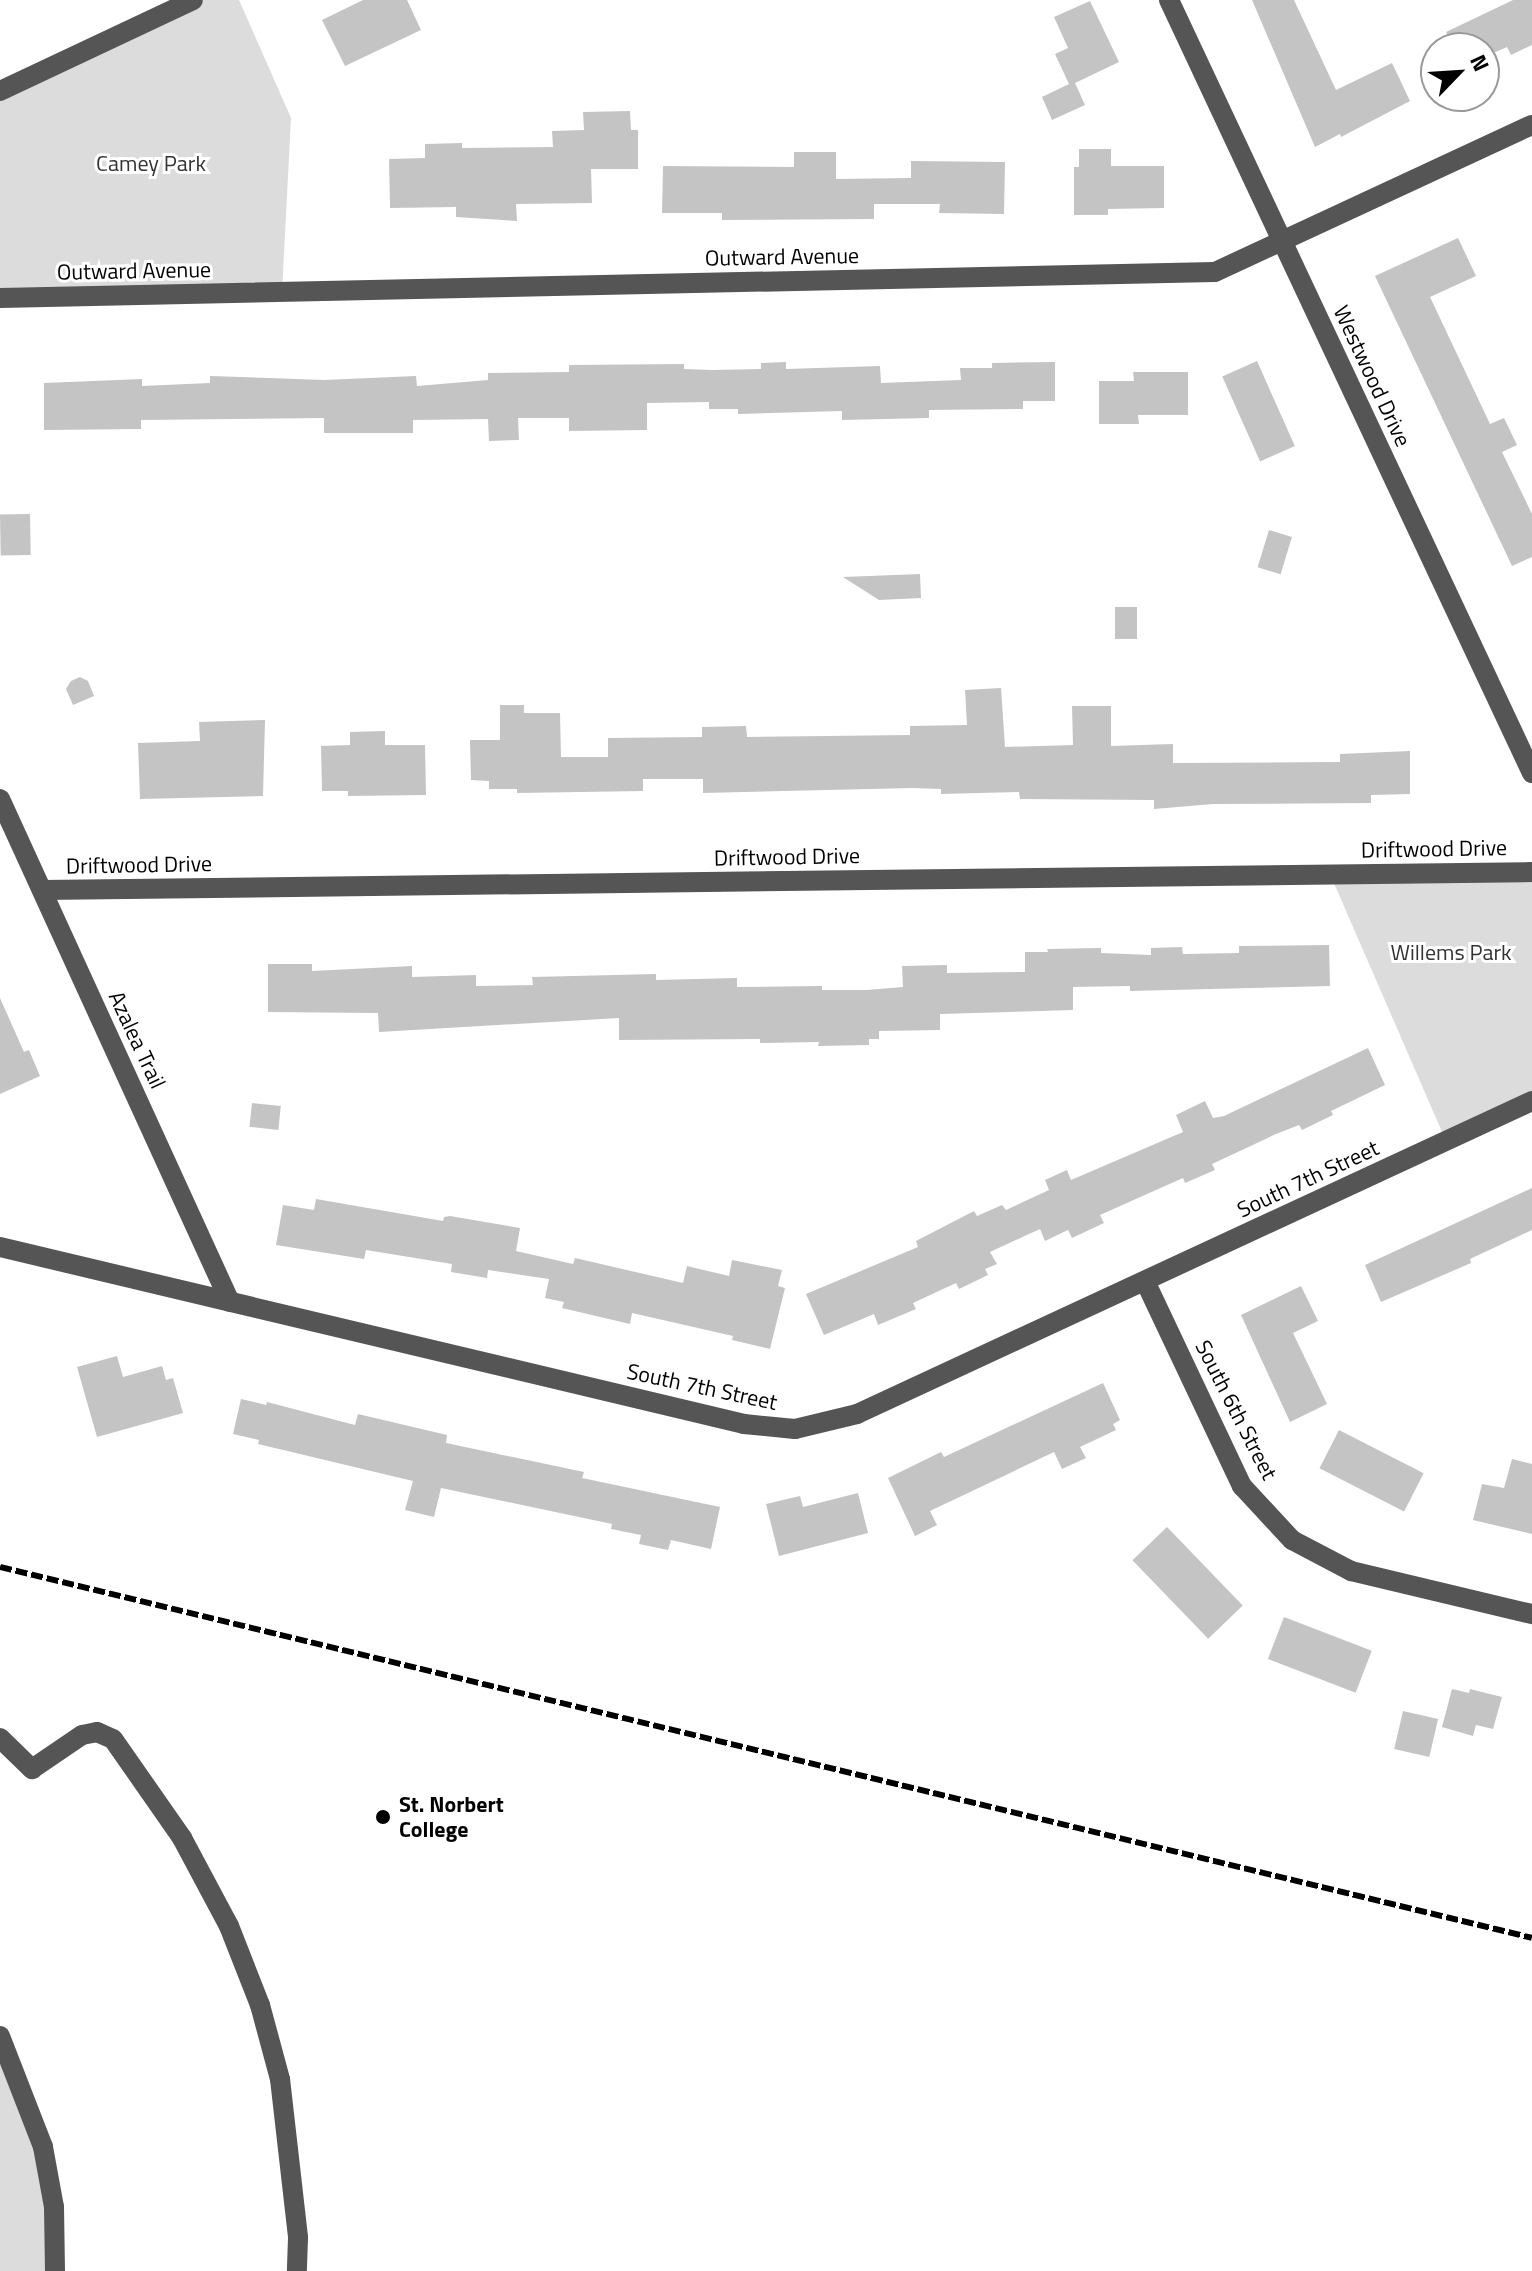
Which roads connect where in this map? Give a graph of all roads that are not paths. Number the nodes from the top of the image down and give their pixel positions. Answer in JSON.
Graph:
{"nodes":[{"id":1,"x":193,"y":0,"type":"edge"},
{"id":2,"x":1169,"y":0,"type":"edge"},
{"id":3,"x":0,"y":91,"type":"edge"},
{"id":4,"x":1532,"y":125,"type":"edge"},
{"id":5,"x":1283,"y":243,"type":"junction"},
{"id":6,"x":0,"y":298,"type":"edge"},
{"id":7,"x":1532,"y":773,"type":"edge"},
{"id":8,"x":0,"y":799,"type":"edge"},
{"id":9,"x":1532,"y":872,"type":"edge"},
{"id":10,"x":42,"y":890,"type":"junction"},
{"id":11,"x":1532,"y":1101,"type":"edge"},
{"id":12,"x":0,"y":1247,"type":"edge"},
{"id":13,"x":1145,"y":1281,"type":"junction"},
{"id":14,"x":230,"y":1302,"type":"junction"},
{"id":15,"x":1532,"y":1614,"type":"edge"},
{"id":16,"x":0,"y":1738,"type":"edge"},
{"id":17,"x":0,"y":2036,"type":"edge"},
{"id":18,"x":55,"y":2271,"type":"edge"},
{"id":19,"x":297,"y":2271,"type":"edge"}],
"edges":[{"from":1,"to":3,"type":"street"},
{"from":2,"to":5,"type":"street","name":"Westwood Drive"},
{"from":4,"to":5,"type":"street","name":"Outward Avenue"},
{"from":5,"to":6,"type":"street","name":"Outward Avenue"},
{"from":5,"to":7,"type":"street","name":"Westwood Drive"},
{"from":8,"to":10,"type":"street","name":"Azalea Trail"},
{"from":9,"to":10,"type":"street","name":"Driftwood Drive"},
{"from":10,"to":14,"type":"street","name":"Azalea Trail"},
{"from":11,"to":13,"type":"street","name":"South 7th Street"},
{"from":12,"to":14,"type":"street","name":"South 7th Street"},
{"from":13,"to":14,"type":"street","name":"South 7th Street"},
{"from":13,"to":15,"type":"street","name":"South 6th Street"},
{"from":16,"to":19,"type":"street"},
{"from":17,"to":18,"type":"street"}]}
